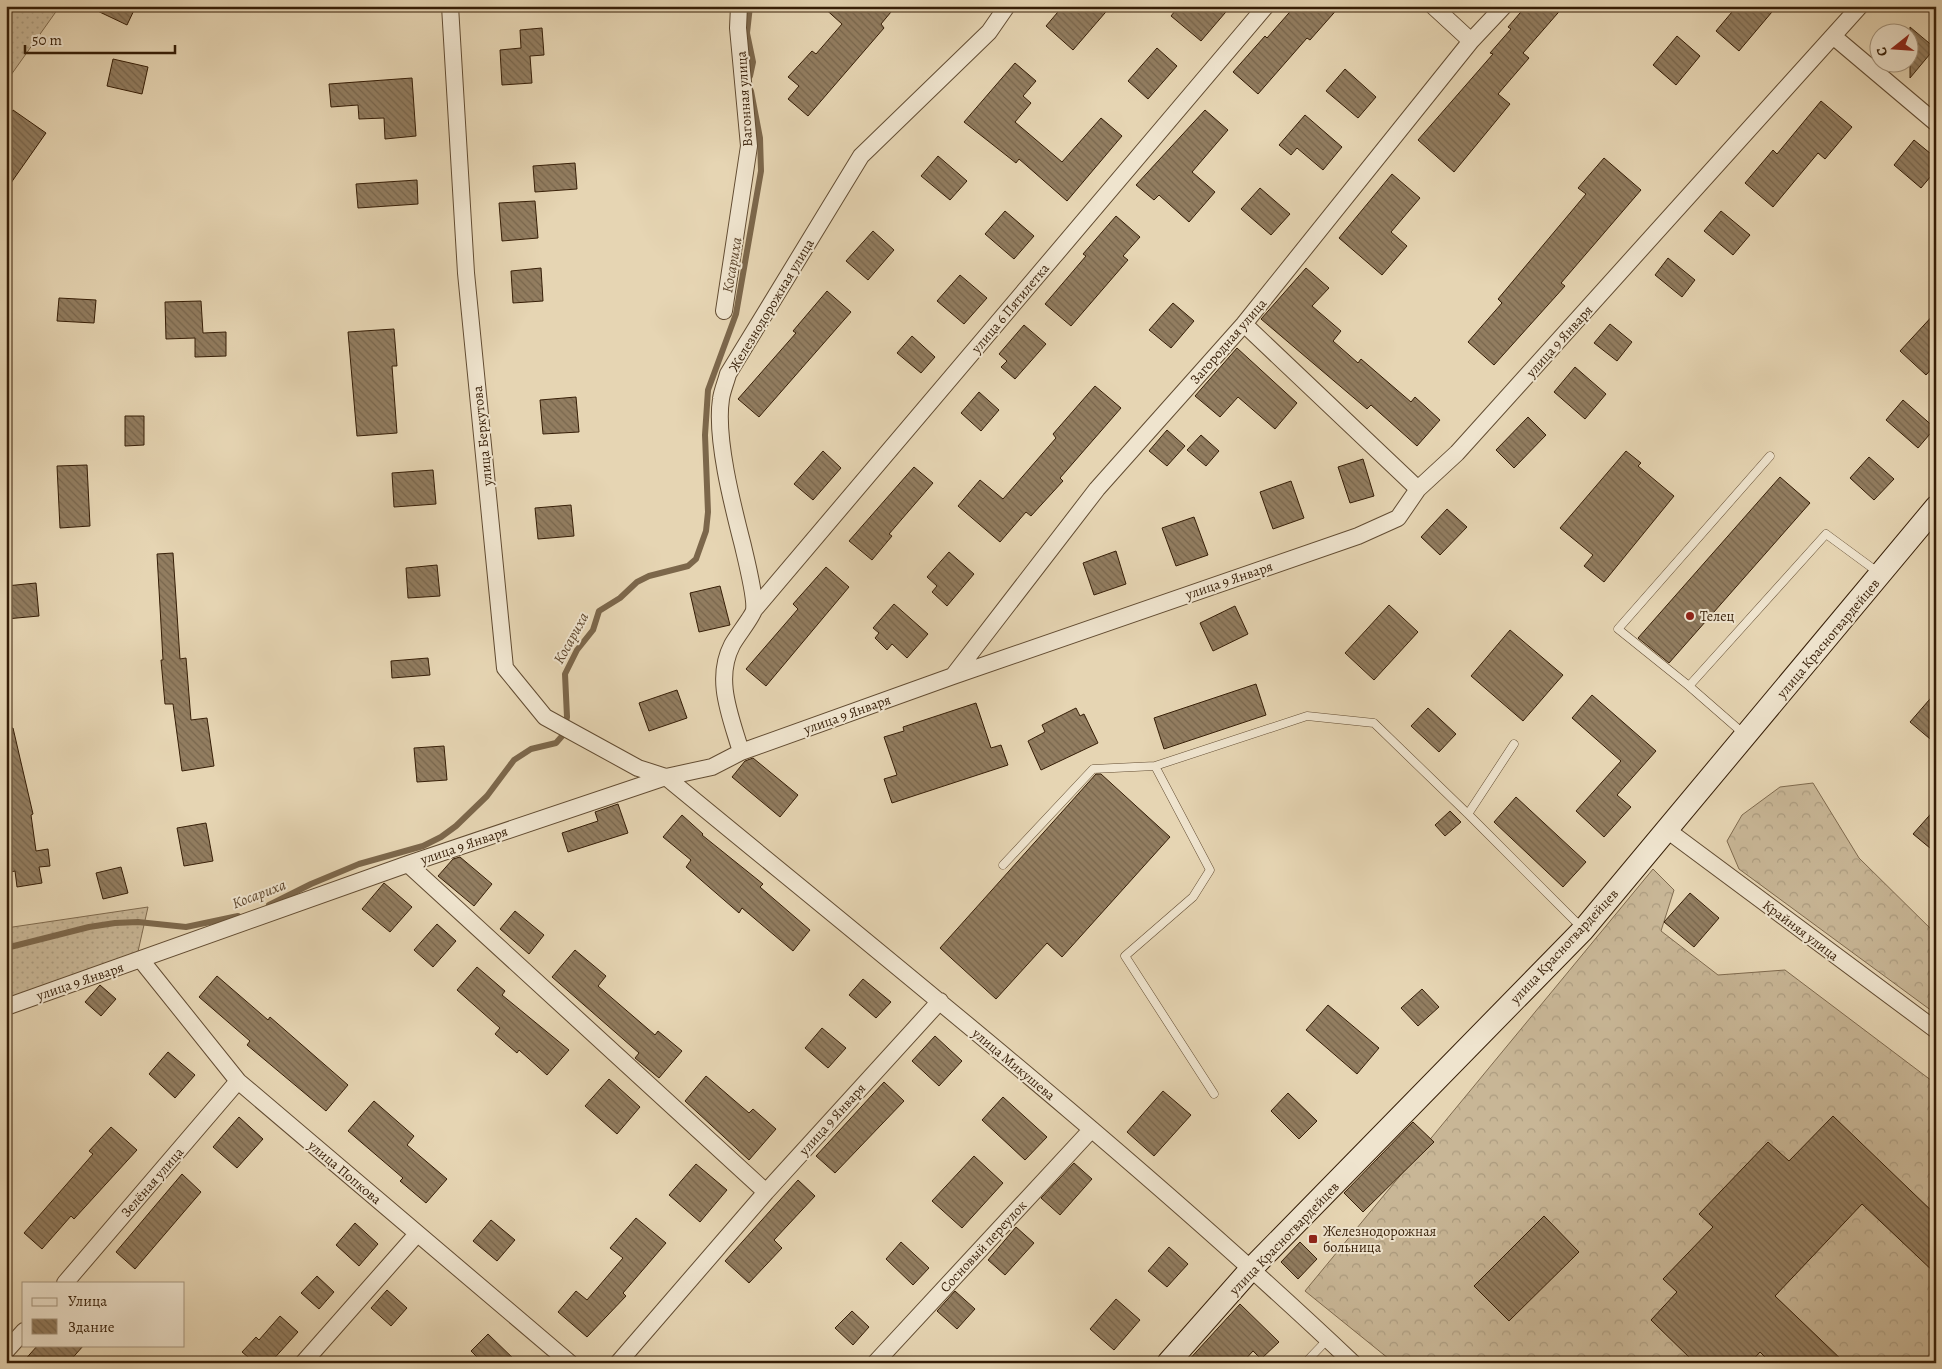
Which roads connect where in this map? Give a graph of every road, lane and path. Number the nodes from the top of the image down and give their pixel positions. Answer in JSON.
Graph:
{"nodes":[{"id":1,"x":450,"y":6,"type":"edge"},
{"id":2,"x":739,"y":6,"type":"edge"},
{"id":3,"x":1007,"y":6,"type":"edge"},
{"id":4,"x":1266,"y":6,"type":"edge"},
{"id":5,"x":1433,"y":6,"type":"edge"},
{"id":6,"x":1504,"y":6,"type":"edge"},
{"id":7,"x":1860,"y":6,"type":"edge"},
{"id":8,"x":1834,"y":36,"type":"junction"},
{"id":9,"x":1471,"y":41,"type":"junction"},
{"id":10,"x":1936,"y":123,"type":"edge"},
{"id":11,"x":724,"y":310,"type":"dead end"},
{"id":12,"x":1244,"y":324,"type":"junction"},
{"id":13,"x":1770,"y":456,"type":"dead end"},
{"id":14,"x":1418,"y":490,"type":"junction"},
{"id":15,"x":1936,"y":507,"type":"edge"},
{"id":16,"x":1881,"y":574,"type":"junction"},
{"id":17,"x":754,"y":610,"type":"junction"},
{"id":18,"x":953,"y":676,"type":"junction"},
{"id":19,"x":1689,"y":686,"type":"junction"},
{"id":20,"x":1746,"y":736,"type":"junction"},
{"id":21,"x":1514,"y":744,"type":"dead end"},
{"id":22,"x":741,"y":752,"type":"junction"},
{"id":23,"x":1155,"y":766,"type":"junction"},
{"id":24,"x":666,"y":778,"type":"junction"},
{"id":25,"x":1468,"y":814,"type":"junction"},
{"id":26,"x":1667,"y":830,"type":"junction"},
{"id":27,"x":408,"y":864,"type":"junction"},
{"id":28,"x":1003,"y":865,"type":"dead end"},
{"id":29,"x":1583,"y":930,"type":"junction"},
{"id":30,"x":141,"y":960,"type":"junction"},
{"id":31,"x":940,"y":1001,"type":"junction"},
{"id":32,"x":6,"y":1007,"type":"edge"},
{"id":33,"x":1936,"y":1030,"type":"edge"},
{"id":34,"x":238,"y":1081,"type":"junction"},
{"id":35,"x":1214,"y":1094,"type":"dead end"},
{"id":36,"x":1091,"y":1130,"type":"junction"},
{"id":37,"x":766,"y":1192,"type":"junction"},
{"id":38,"x":417,"y":1234,"type":"junction"},
{"id":39,"x":1251,"y":1269,"type":"junction"},
{"id":40,"x":66,"y":1282,"type":"edge"},
{"id":41,"x":22,"y":1333,"type":"edge"},
{"id":42,"x":1328,"y":1340,"type":"junction"},
{"id":43,"x":6,"y":1351,"type":"edge"},
{"id":44,"x":303,"y":1363,"type":"edge"},
{"id":45,"x":570,"y":1363,"type":"edge"},
{"id":46,"x":618,"y":1363,"type":"edge"},
{"id":47,"x":875,"y":1363,"type":"edge"},
{"id":48,"x":1168,"y":1363,"type":"edge"},
{"id":49,"x":1305,"y":1363,"type":"edge"},
{"id":50,"x":1352,"y":1363,"type":"edge"}],
"edges":[{"from":1,"to":24,"type":"street","name":"улица Беркутова"},
{"from":2,"to":11,"type":"street","name":"Вагонная улица"},
{"from":3,"to":17,"type":"street","name":"Железнодорожная улица"},
{"from":4,"to":17,"type":"street","name":"улица 6 Пятилетка"},
{"from":5,"to":9,"type":"street"},
{"from":6,"to":9,"type":"street","name":"Загородная улица"},
{"from":7,"to":8,"type":"street","name":"улица 9 Января"},
{"from":8,"to":10,"type":"street"},
{"from":8,"to":14,"type":"street","name":"улица 9 Января"},
{"from":9,"to":12,"type":"street","name":"Загородная улица"},
{"from":12,"to":14,"type":"street"},
{"from":12,"to":18,"type":"street","name":"Загородная улица"},
{"from":13,"to":19,"type":"lane"},
{"from":14,"to":18,"type":"street","name":"улица 9 Января"},
{"from":15,"to":16,"type":"street","name":"улица Красногвардейцев"},
{"from":16,"to":19,"type":"lane"},
{"from":16,"to":20,"type":"street","name":"улица Красногвардейцев"},
{"from":17,"to":22,"type":"street"},
{"from":18,"to":22,"type":"street","name":"улица 9 Января"},
{"from":19,"to":20,"type":"lane"},
{"from":20,"to":26,"type":"street","name":"улица Красногвардейцев"},
{"from":21,"to":25,"type":"lane"},
{"from":22,"to":24,"type":"street","name":"улица 9 Января"},
{"from":23,"to":25,"type":"lane"},
{"from":23,"to":28,"type":"lane"},
{"from":23,"to":35,"type":"lane"},
{"from":24,"to":27,"type":"street","name":"улица 9 Января"},
{"from":24,"to":31,"type":"street","name":"улица Микушева"},
{"from":25,"to":29,"type":"lane"},
{"from":26,"to":29,"type":"street","name":"улица Красногвардейцев"},
{"from":26,"to":33,"type":"street","name":"Крайняя улица"},
{"from":27,"to":30,"type":"street","name":"улица 9 Января"},
{"from":27,"to":37,"type":"street","name":"улица 9 Января"},
{"from":29,"to":39,"type":"street","name":"улица Красногвардейцев"},
{"from":30,"to":32,"type":"street","name":"улица 9 Января"},
{"from":30,"to":34,"type":"street","name":"улица Попкова"},
{"from":31,"to":36,"type":"street","name":"улица Микушева"},
{"from":31,"to":37,"type":"street","name":"улица 9 Января"},
{"from":34,"to":38,"type":"street","name":"улица Попкова"},
{"from":34,"to":40,"type":"street","name":"Зелёная улица"},
{"from":36,"to":39,"type":"street","name":"улица Микушева"},
{"from":36,"to":47,"type":"street","name":"Сосновый переулок"},
{"from":37,"to":46,"type":"street","name":"улица 9 Января"},
{"from":38,"to":44,"type":"street"},
{"from":38,"to":45,"type":"street","name":"улица Попкова"},
{"from":39,"to":42,"type":"street","name":"улица Микушева"},
{"from":39,"to":48,"type":"street","name":"улица Красногвардейцев"},
{"from":41,"to":43,"type":"street"},
{"from":42,"to":49,"type":"lane"},
{"from":42,"to":50,"type":"street","name":"улица Микушева"}]}
